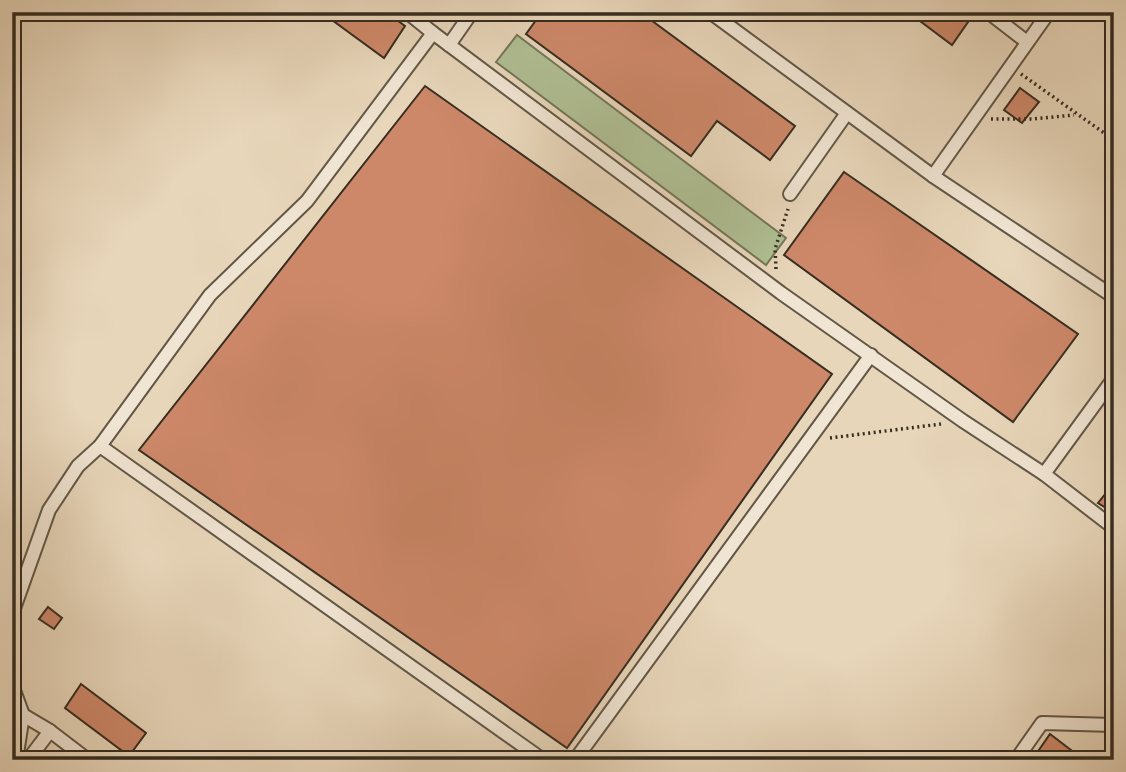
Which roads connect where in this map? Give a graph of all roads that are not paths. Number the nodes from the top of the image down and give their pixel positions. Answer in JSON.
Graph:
{"nodes":[{"id":1,"x":407,"y":12,"type":"edge"},
{"id":2,"x":472,"y":12,"type":"edge"},
{"id":3,"x":710,"y":12,"type":"edge"},
{"id":4,"x":988,"y":12,"type":"edge"},
{"id":5,"x":1049,"y":12,"type":"edge"},
{"id":6,"x":433,"y":33,"type":"junction"},
{"id":7,"x":1027,"y":42,"type":"junction"},
{"id":8,"x":449,"y":45,"type":"junction"},
{"id":9,"x":847,"y":113,"type":"junction"},
{"id":10,"x":933,"y":176,"type":"junction"},
{"id":11,"x":790,"y":194,"type":"road end"},
{"id":12,"x":1114,"y":298,"type":"edge"},
{"id":13,"x":871,"y":355,"type":"junction"},
{"id":14,"x":1114,"y":378,"type":"edge"},
{"id":15,"x":100,"y":446,"type":"junction"},
{"id":16,"x":1044,"y":474,"type":"junction"},
{"id":17,"x":1114,"y":528,"type":"edge"},
{"id":18,"x":12,"y":614,"type":"edge"},
{"id":19,"x":12,"y":685,"type":"edge"},
{"id":20,"x":23,"y":715,"type":"junction"},
{"id":21,"x":1114,"y":725,"type":"edge"},
{"id":22,"x":50,"y":731,"type":"junction"},
{"id":23,"x":16,"y":760,"type":"edge"},
{"id":24,"x":28,"y":760,"type":"edge"},
{"id":25,"x":88,"y":760,"type":"edge"},
{"id":26,"x":543,"y":760,"type":"edge"},
{"id":27,"x":575,"y":760,"type":"edge"},
{"id":28,"x":1016,"y":760,"type":"edge"}],
"edges":[{"from":1,"to":6,"type":"lane"},
{"from":2,"to":8,"type":"lane"},
{"from":3,"to":9,"type":"lane"},
{"from":4,"to":7,"type":"lane"},
{"from":5,"to":7,"type":"lane"},
{"from":6,"to":8,"type":"lane"},
{"from":6,"to":15,"type":"lane"},
{"from":7,"to":10,"type":"lane"},
{"from":8,"to":13,"type":"lane"},
{"from":9,"to":10,"type":"lane"},
{"from":9,"to":11,"type":"lane"},
{"from":10,"to":12,"type":"lane"},
{"from":13,"to":16,"type":"lane"},
{"from":13,"to":27,"type":"lane"},
{"from":14,"to":16,"type":"lane"},
{"from":15,"to":18,"type":"lane"},
{"from":15,"to":26,"type":"lane"},
{"from":16,"to":17,"type":"lane"},
{"from":19,"to":20,"type":"lane"},
{"from":20,"to":22,"type":"lane"},
{"from":20,"to":23,"type":"lane"},
{"from":21,"to":28,"type":"lane"},
{"from":22,"to":24,"type":"lane"},
{"from":22,"to":25,"type":"lane"}]}
